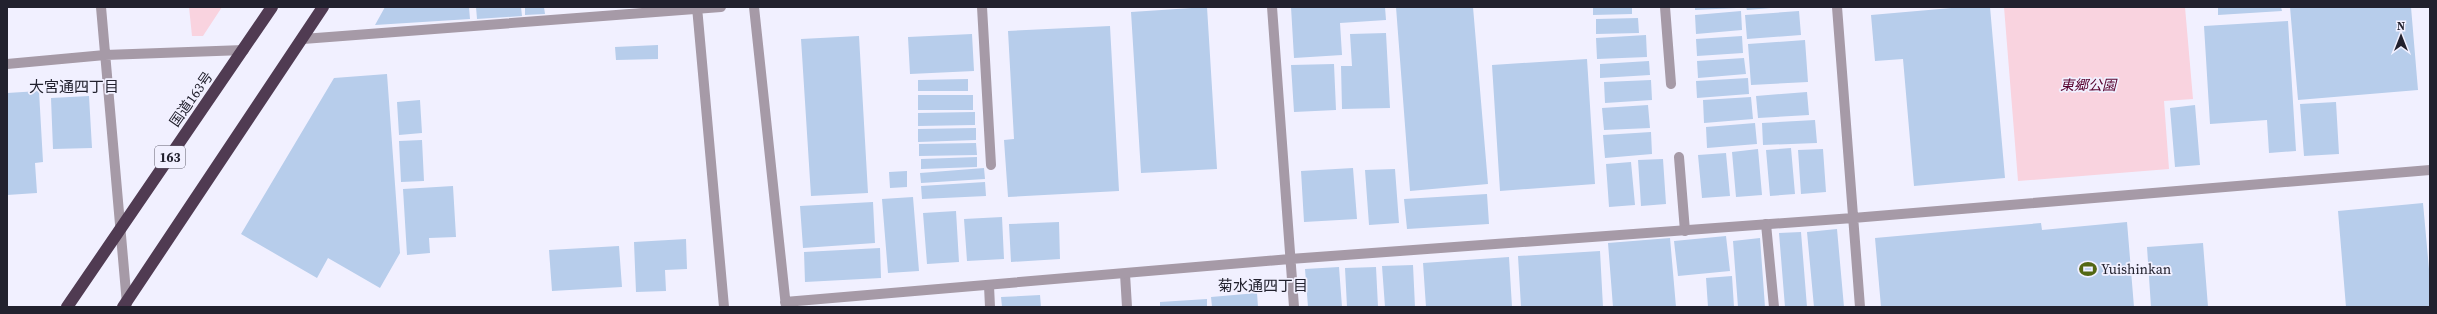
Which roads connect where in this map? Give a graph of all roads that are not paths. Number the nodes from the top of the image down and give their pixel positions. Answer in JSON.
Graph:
{"nodes":[{"id":1,"x":101,"y":7,"type":"edge"},
{"id":2,"x":272,"y":7,"type":"edge"},
{"id":3,"x":323,"y":7,"type":"edge"},
{"id":4,"x":721,"y":7,"type":"edge"},
{"id":5,"x":754,"y":7,"type":"edge"},
{"id":6,"x":982,"y":7,"type":"edge"},
{"id":7,"x":1272,"y":7,"type":"edge"},
{"id":8,"x":1665,"y":7,"type":"edge"},
{"id":9,"x":1837,"y":7,"type":"edge"},
{"id":10,"x":697,"y":8,"type":"edge"},
{"id":11,"x":302,"y":39,"type":"junction"},
{"id":12,"x":244,"y":50,"type":"junction"},
{"id":13,"x":105,"y":55,"type":"junction"},
{"id":14,"x":7,"y":64,"type":"edge"},
{"id":15,"x":1671,"y":84,"type":"dead end"},
{"id":16,"x":1680,"y":157,"type":"dead end"},
{"id":17,"x":991,"y":165,"type":"dead end"},
{"id":18,"x":2430,"y":170,"type":"edge"},
{"id":19,"x":1853,"y":218,"type":"junction"},
{"id":20,"x":1766,"y":224,"type":"junction"},
{"id":21,"x":121,"y":227,"type":"junction"},
{"id":22,"x":1686,"y":231,"type":"junction"},
{"id":23,"x":1290,"y":260,"type":"junction"},
{"id":24,"x":1125,"y":274,"type":"junction"},
{"id":25,"x":989,"y":286,"type":"junction"},
{"id":26,"x":786,"y":304,"type":"edge"},
{"id":27,"x":125,"y":305,"type":"edge"},
{"id":28,"x":67,"y":307,"type":"edge"},
{"id":29,"x":724,"y":307,"type":"edge"},
{"id":30,"x":990,"y":307,"type":"edge"},
{"id":31,"x":1127,"y":307,"type":"edge"},
{"id":32,"x":1294,"y":307,"type":"edge"},
{"id":33,"x":1774,"y":307,"type":"edge"},
{"id":34,"x":1860,"y":307,"type":"edge"}],
"edges":[{"from":1,"to":13,"type":"street"},
{"from":2,"to":12,"type":"highway","name":"国道163号","number":"163"},
{"from":3,"to":11,"type":"highway"},
{"from":4,"to":10,"type":"street"},
{"from":5,"to":26,"type":"street"},
{"from":6,"to":17,"type":"street"},
{"from":7,"to":23,"type":"street"},
{"from":8,"to":15,"type":"street"},
{"from":9,"to":19,"type":"street"},
{"from":10,"to":11,"type":"street"},
{"from":10,"to":29,"type":"street"},
{"from":11,"to":27,"type":"highway"},
{"from":12,"to":13,"type":"street"},
{"from":12,"to":21,"type":"highway","name":"国道163号","number":"163"},
{"from":13,"to":14,"type":"street"},
{"from":13,"to":21,"type":"street"},
{"from":16,"to":22,"type":"street"},
{"from":18,"to":19,"type":"street"},
{"from":19,"to":20,"type":"street"},
{"from":19,"to":34,"type":"street"},
{"from":20,"to":22,"type":"street"},
{"from":20,"to":33,"type":"street"},
{"from":21,"to":27,"type":"street"},
{"from":21,"to":28,"type":"highway","name":"国道163号","number":"163"},
{"from":22,"to":23,"type":"street"},
{"from":23,"to":24,"type":"street"},
{"from":23,"to":32,"type":"street"},
{"from":24,"to":25,"type":"street"},
{"from":24,"to":31,"type":"street"},
{"from":25,"to":26,"type":"street"},
{"from":25,"to":30,"type":"street"}]}
